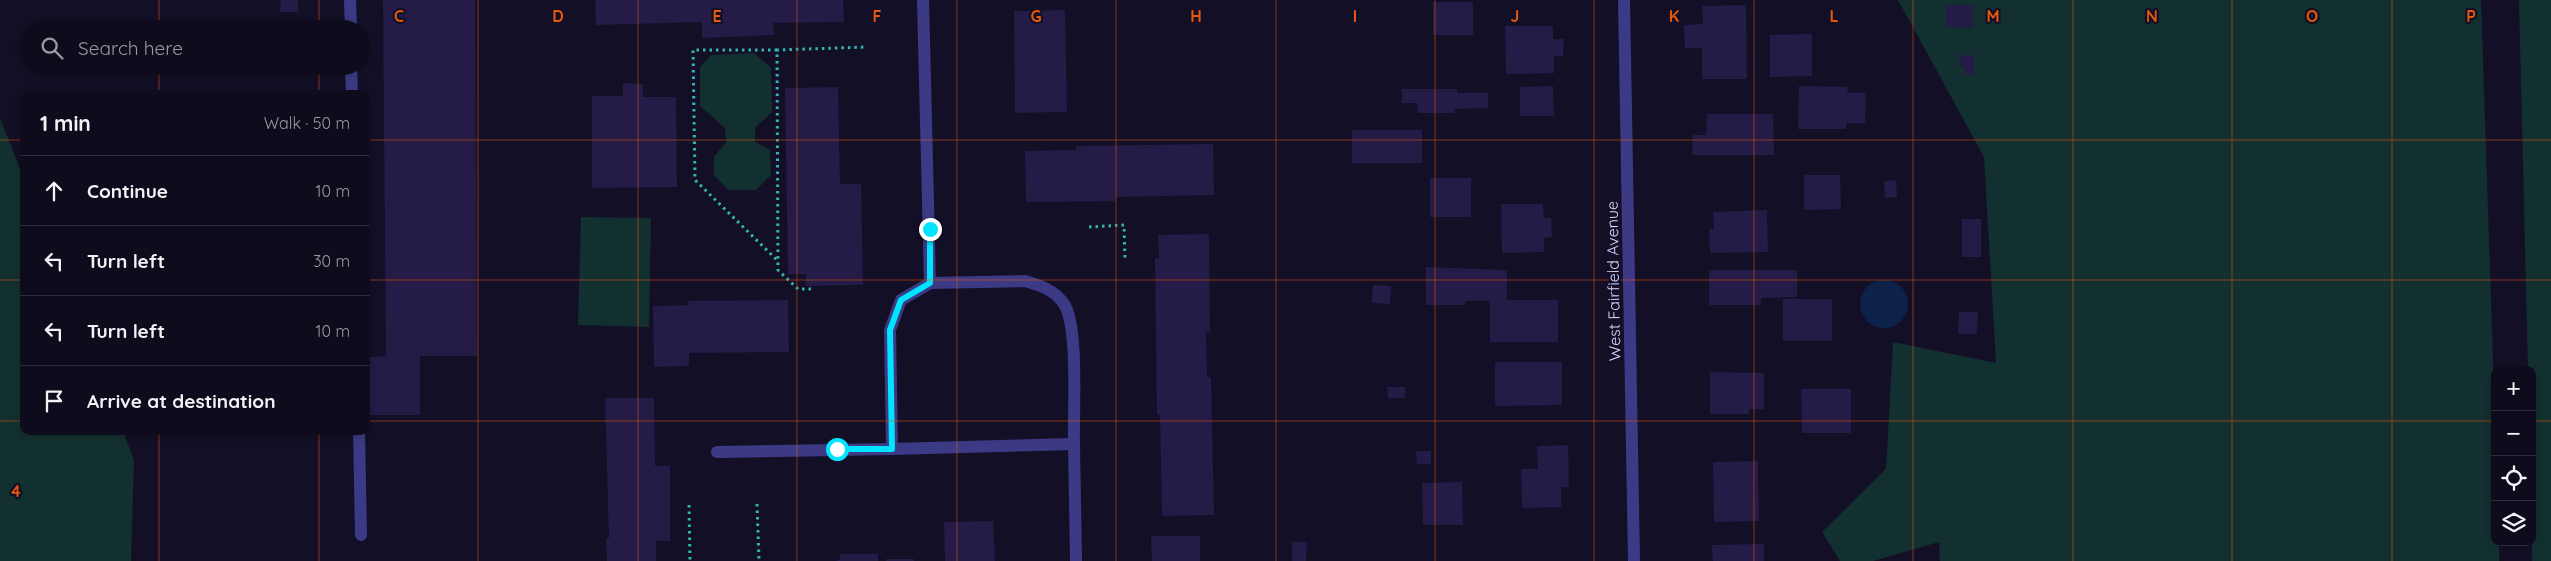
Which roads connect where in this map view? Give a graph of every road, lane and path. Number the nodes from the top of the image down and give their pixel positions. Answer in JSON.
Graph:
{"nodes":[{"id":1,"x":350,"y":0,"type":"edge"},
{"id":2,"x":923,"y":0,"type":"edge"},
{"id":3,"x":1624,"y":0,"type":"edge"},
{"id":4,"x":351,"y":20,"type":"edge"},
{"id":5,"x":867,"y":47,"type":"dead end"},
{"id":6,"x":777,"y":50,"type":"junction"},
{"id":7,"x":351,"y":75,"type":"edge"},
{"id":8,"x":352,"y":90,"type":"edge"},
{"id":9,"x":1089,"y":227,"type":"dead end"},
{"id":10,"x":1124,"y":258,"type":"dead end"},
{"id":11,"x":778,"y":261,"type":"junction"},
{"id":12,"x":930,"y":283,"type":"junction"},
{"id":13,"x":811,"y":289,"type":"dead end"},
{"id":14,"x":359,"y":435,"type":"edge"},
{"id":15,"x":1074,"y":444,"type":"junction"},
{"id":16,"x":892,"y":449,"type":"junction"},
{"id":17,"x":718,"y":452,"type":"dead end"},
{"id":18,"x":758,"y":504,"type":"dead end"},
{"id":19,"x":689,"y":505,"type":"dead end"},
{"id":20,"x":361,"y":535,"type":"dead end"},
{"id":21,"x":690,"y":561,"type":"edge"},
{"id":22,"x":759,"y":561,"type":"edge"},
{"id":23,"x":1076,"y":561,"type":"edge"},
{"id":24,"x":1634,"y":561,"type":"edge"}],
"edges":[{"from":1,"to":4,"type":"street"},
{"from":2,"to":12,"type":"street"},
{"from":3,"to":24,"type":"street","name":"West Fairfield Avenue"},
{"from":5,"to":6,"type":"path"},
{"from":6,"to":11,"type":"path"},
{"from":6,"to":11,"type":"path"},
{"from":7,"to":8,"type":"street"},
{"from":9,"to":10,"type":"path"},
{"from":11,"to":13,"type":"path"},
{"from":12,"to":15,"type":"street"},
{"from":12,"to":16,"type":"street"},
{"from":14,"to":20,"type":"street"},
{"from":15,"to":16,"type":"street"},
{"from":15,"to":23,"type":"street"},
{"from":16,"to":17,"type":"street"},
{"from":18,"to":22,"type":"path"},
{"from":19,"to":21,"type":"path"}]}
